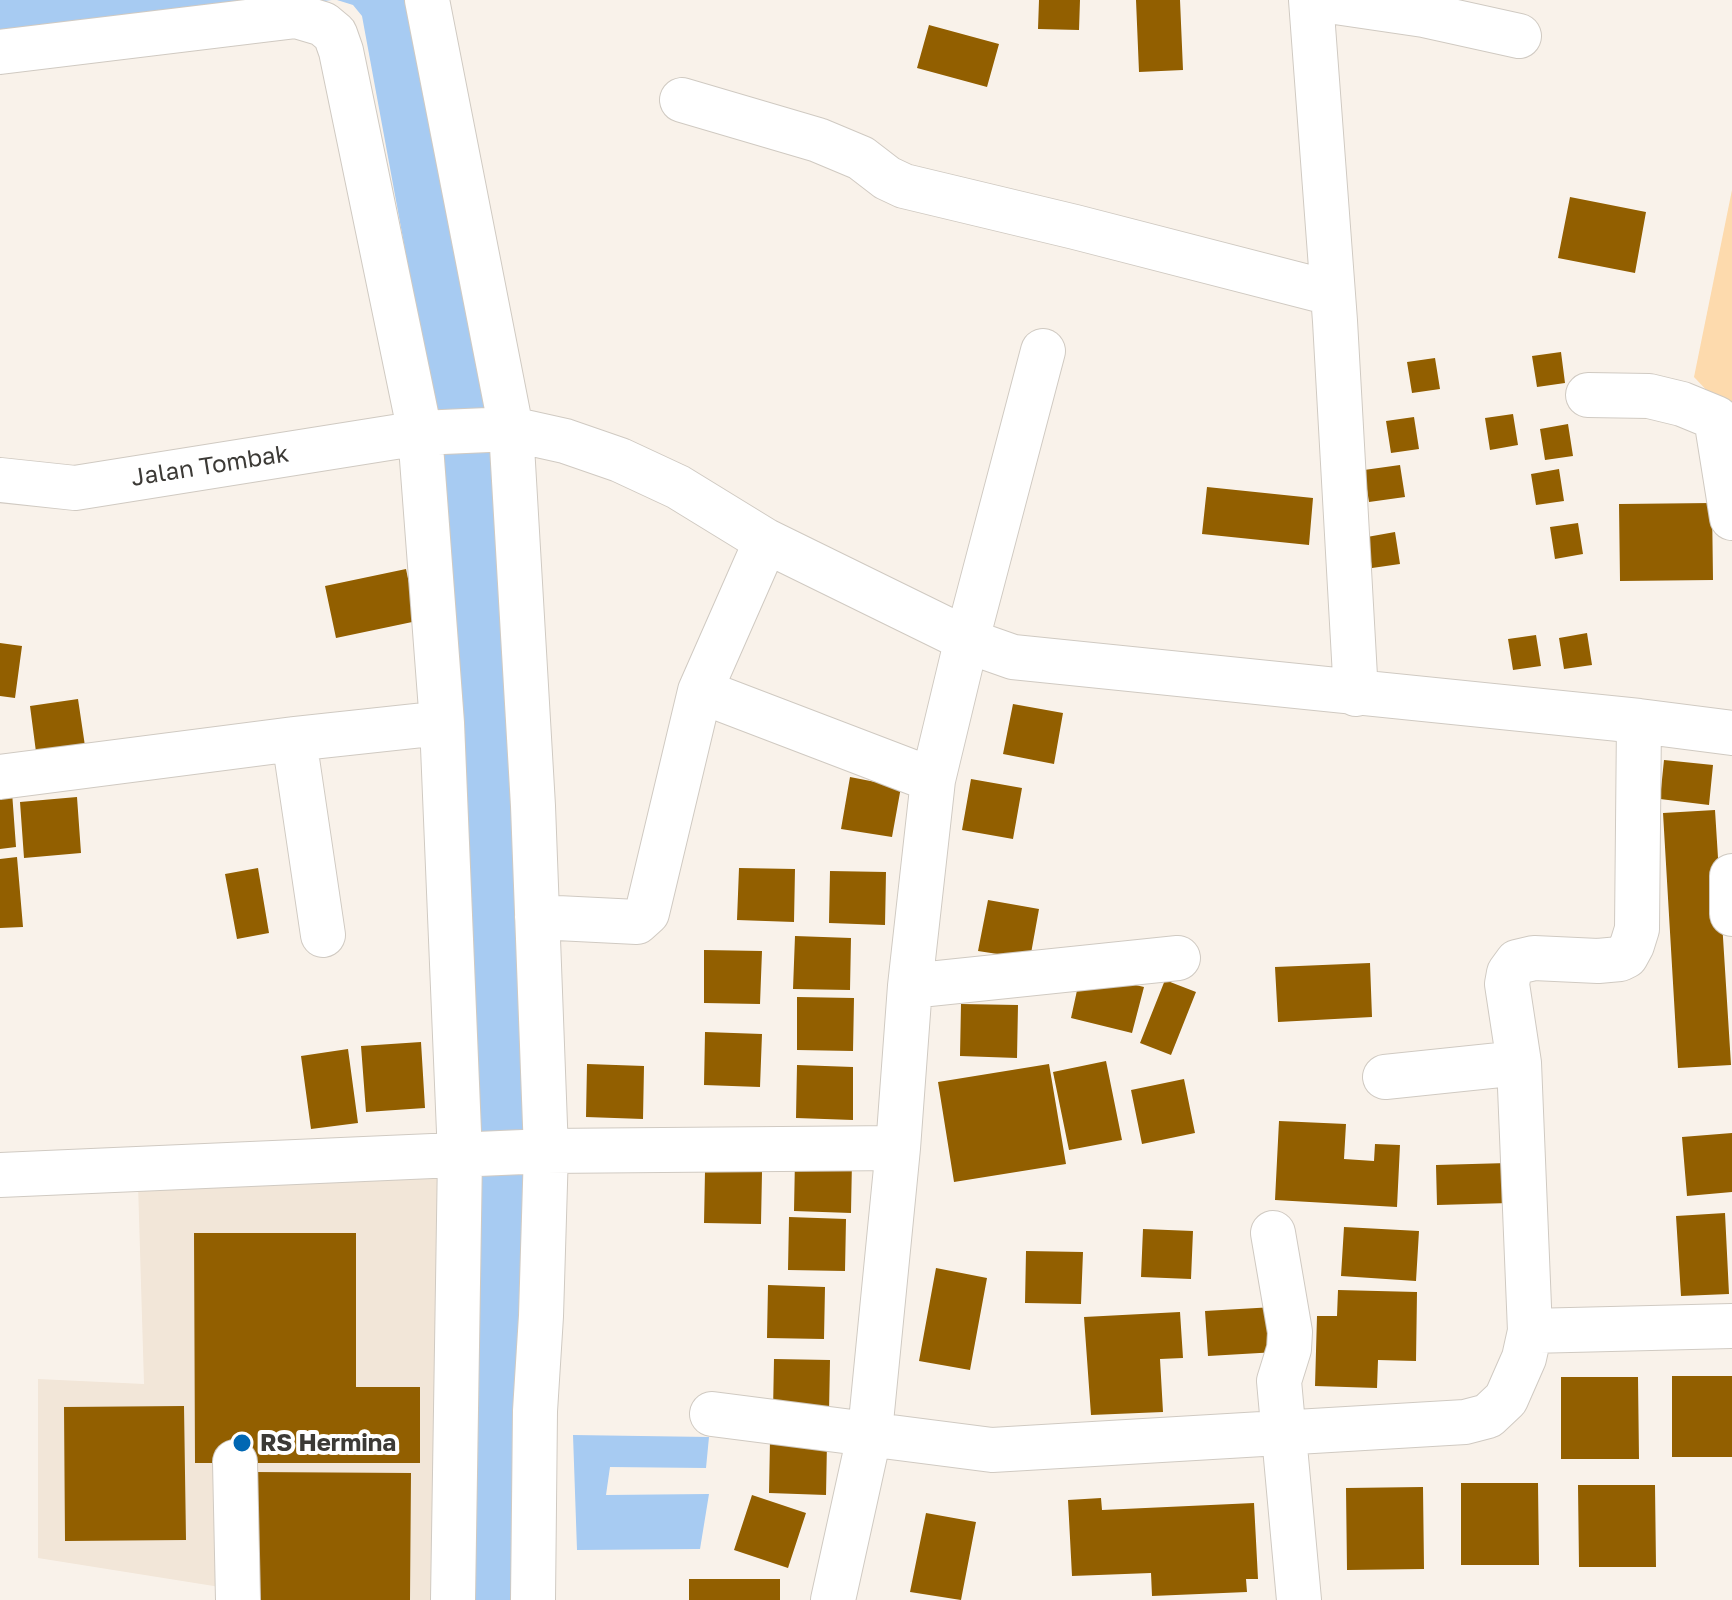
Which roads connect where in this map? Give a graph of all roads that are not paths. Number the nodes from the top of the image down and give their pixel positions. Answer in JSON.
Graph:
{"nodes":[{"id":1,"x":427,"y":0,"type":"edge"},
{"id":2,"x":1311,"y":0,"type":"edge"},
{"id":3,"x":1322,"y":0,"type":"edge"},
{"id":4,"x":1519,"y":36,"type":"dead end"},
{"id":5,"x":0,"y":52,"type":"edge"},
{"id":6,"x":682,"y":100,"type":"dead end"},
{"id":7,"x":1331,"y":293,"type":"junction"},
{"id":8,"x":1043,"y":351,"type":"dead end"},
{"id":9,"x":1588,"y":395,"type":"dead end"},
{"id":10,"x":1724,"y":419,"type":"edge"},
{"id":11,"x":502,"y":429,"type":"junction"},
{"id":12,"x":426,"y":433,"type":"junction"},
{"id":13,"x":0,"y":480,"type":"edge"},
{"id":14,"x":1732,"y":518,"type":"edge"},
{"id":15,"x":766,"y":541,"type":"junction"},
{"id":16,"x":967,"y":639,"type":"junction"},
{"id":17,"x":700,"y":691,"type":"junction"},
{"id":18,"x":1356,"y":694,"type":"junction"},
{"id":19,"x":1639,"y":721,"type":"junction"},
{"id":20,"x":442,"y":723,"type":"junction"},
{"id":21,"x":1732,"y":733,"type":"edge"},
{"id":22,"x":294,"y":739,"type":"junction"},
{"id":23,"x":0,"y":777,"type":"edge"},
{"id":24,"x":933,"y":780,"type":"junction"},
{"id":25,"x":1732,"y":876,"type":"edge"},
{"id":26,"x":1732,"y":914,"type":"edge"},
{"id":27,"x":537,"y":917,"type":"junction"},
{"id":28,"x":323,"y":935,"type":"dead end"},
{"id":29,"x":1178,"y":958,"type":"dead end"},
{"id":30,"x":910,"y":986,"type":"junction"},
{"id":31,"x":1519,"y":1063,"type":"junction"},
{"id":32,"x":1385,"y":1077,"type":"dead end"},
{"id":33,"x":898,"y":1148,"type":"junction"},
{"id":34,"x":541,"y":1152,"type":"junction"},
{"id":35,"x":467,"y":1156,"type":"junction"},
{"id":36,"x":0,"y":1175,"type":"edge"},
{"id":37,"x":1273,"y":1233,"type":"dead end"},
{"id":38,"x":1732,"y":1326,"type":"edge"},
{"id":39,"x":1530,"y":1331,"type":"junction"},
{"id":40,"x":712,"y":1414,"type":"dead end"},
{"id":41,"x":1282,"y":1431,"type":"junction"},
{"id":42,"x":870,"y":1432,"type":"junction"},
{"id":43,"x":235,"y":1462,"type":"dead end"},
{"id":44,"x":445,"y":1484,"type":"junction"},
{"id":45,"x":238,"y":1600,"type":"edge"},
{"id":46,"x":431,"y":1600,"type":"edge"},
{"id":47,"x":453,"y":1600,"type":"edge"},
{"id":48,"x":533,"y":1600,"type":"edge"},
{"id":49,"x":833,"y":1600,"type":"edge"},
{"id":50,"x":1299,"y":1600,"type":"edge"}],
"edges":[{"from":1,"to":11,"type":"street"},
{"from":2,"to":7,"type":"street"},
{"from":3,"to":4,"type":"street"},
{"from":5,"to":12,"type":"street"},
{"from":6,"to":7,"type":"street"},
{"from":7,"to":18,"type":"street"},
{"from":8,"to":16,"type":"street"},
{"from":9,"to":10,"type":"street"},
{"from":10,"to":14,"type":"street"},
{"from":11,"to":12,"type":"street","name":"Jalan Tombak"},
{"from":11,"to":15,"type":"street","name":"Jalan Tombak"},
{"from":11,"to":27,"type":"street"},
{"from":12,"to":13,"type":"street","name":"Jalan Tombak"},
{"from":12,"to":20,"type":"street"},
{"from":15,"to":16,"type":"street","name":"Jalan Tombak"},
{"from":15,"to":17,"type":"street"},
{"from":16,"to":18,"type":"street","name":"Jalan Tombak"},
{"from":16,"to":24,"type":"street"},
{"from":17,"to":24,"type":"street"},
{"from":17,"to":27,"type":"street"},
{"from":18,"to":19,"type":"street","name":"Jalan Tombak"},
{"from":19,"to":21,"type":"street","name":"Jalan Tombak"},
{"from":19,"to":31,"type":"street"},
{"from":20,"to":22,"type":"street"},
{"from":20,"to":35,"type":"street"},
{"from":22,"to":23,"type":"street"},
{"from":22,"to":28,"type":"street"},
{"from":24,"to":30,"type":"street"},
{"from":25,"to":26,"type":"street"},
{"from":27,"to":34,"type":"street"},
{"from":29,"to":30,"type":"street"},
{"from":30,"to":33,"type":"street"},
{"from":31,"to":32,"type":"street"},
{"from":31,"to":39,"type":"street"},
{"from":33,"to":34,"type":"street"},
{"from":33,"to":42,"type":"street"},
{"from":34,"to":35,"type":"street"},
{"from":34,"to":48,"type":"street"},
{"from":35,"to":36,"type":"street"},
{"from":35,"to":44,"type":"street"},
{"from":37,"to":41,"type":"street"},
{"from":38,"to":39,"type":"street"},
{"from":39,"to":41,"type":"street"},
{"from":40,"to":42,"type":"street"},
{"from":41,"to":42,"type":"street"},
{"from":41,"to":50,"type":"street"},
{"from":42,"to":49,"type":"street"},
{"from":43,"to":45,"type":"street"},
{"from":44,"to":46,"type":"street"},
{"from":44,"to":47,"type":"street"}]}
